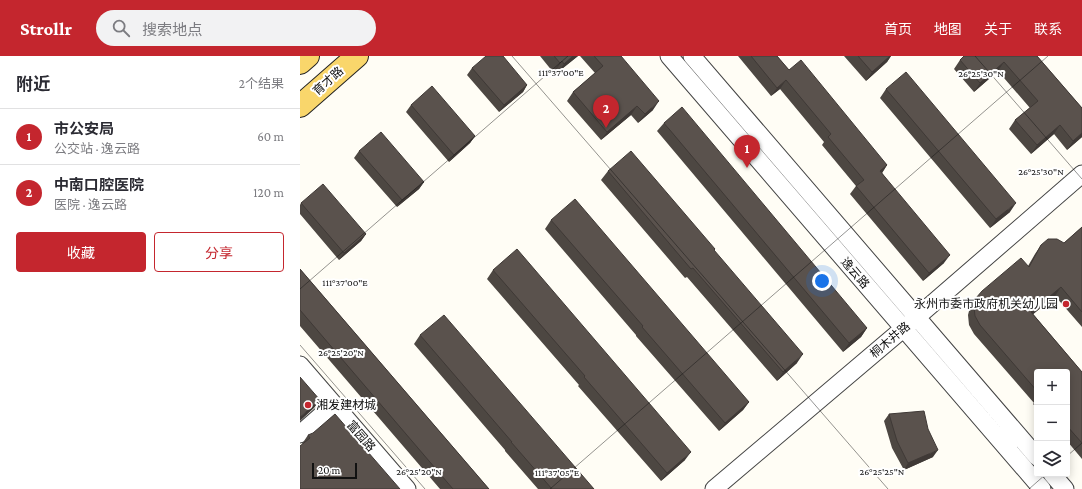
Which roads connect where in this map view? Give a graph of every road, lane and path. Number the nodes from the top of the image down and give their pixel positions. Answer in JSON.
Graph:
{"nodes":[{"id":1,"x":308,"y":56,"type":"edge"},
{"id":2,"x":357,"y":56,"type":"edge"},
{"id":3,"x":669,"y":56,"type":"edge"},
{"id":4,"x":692,"y":56,"type":"edge"},
{"id":5,"x":300,"y":63,"type":"edge"},
{"id":6,"x":300,"y":106,"type":"edge"},
{"id":7,"x":1082,"y":174,"type":"edge"},
{"id":8,"x":917,"y":317,"type":"junction"},
{"id":9,"x":903,"y":329,"type":"junction"},
{"id":10,"x":300,"y":365,"type":"edge"},
{"id":11,"x":334,"y":404,"type":"junction"},
{"id":12,"x":300,"y":434,"type":"edge"},
{"id":13,"x":1034,"y":454,"type":"edge"},
{"id":14,"x":1055,"y":477,"type":"edge"},
{"id":15,"x":407,"y":489,"type":"edge"},
{"id":16,"x":714,"y":489,"type":"edge"},
{"id":17,"x":1042,"y":489,"type":"edge"},
{"id":18,"x":1065,"y":489,"type":"edge"}],
"edges":[{"from":1,"to":5,"type":"main road"},
{"from":2,"to":6,"type":"main road","name":"育才路"},
{"from":3,"to":9,"type":"street","name":"逸云路"},
{"from":4,"to":8,"type":"street","name":"逸云路"},
{"from":7,"to":8,"type":"street","name":"桐木井路"},
{"from":8,"to":9,"type":"street","name":"桐木井路"},
{"from":8,"to":13,"type":"street","name":"逸云路"},
{"from":9,"to":16,"type":"street","name":"桐木井路"},
{"from":9,"to":17,"type":"street","name":"逸云路"},
{"from":10,"to":11,"type":"street","name":"富园路"},
{"from":11,"to":12,"type":"street"},
{"from":11,"to":15,"type":"street","name":"富园路"},
{"from":14,"to":18,"type":"street"}]}
